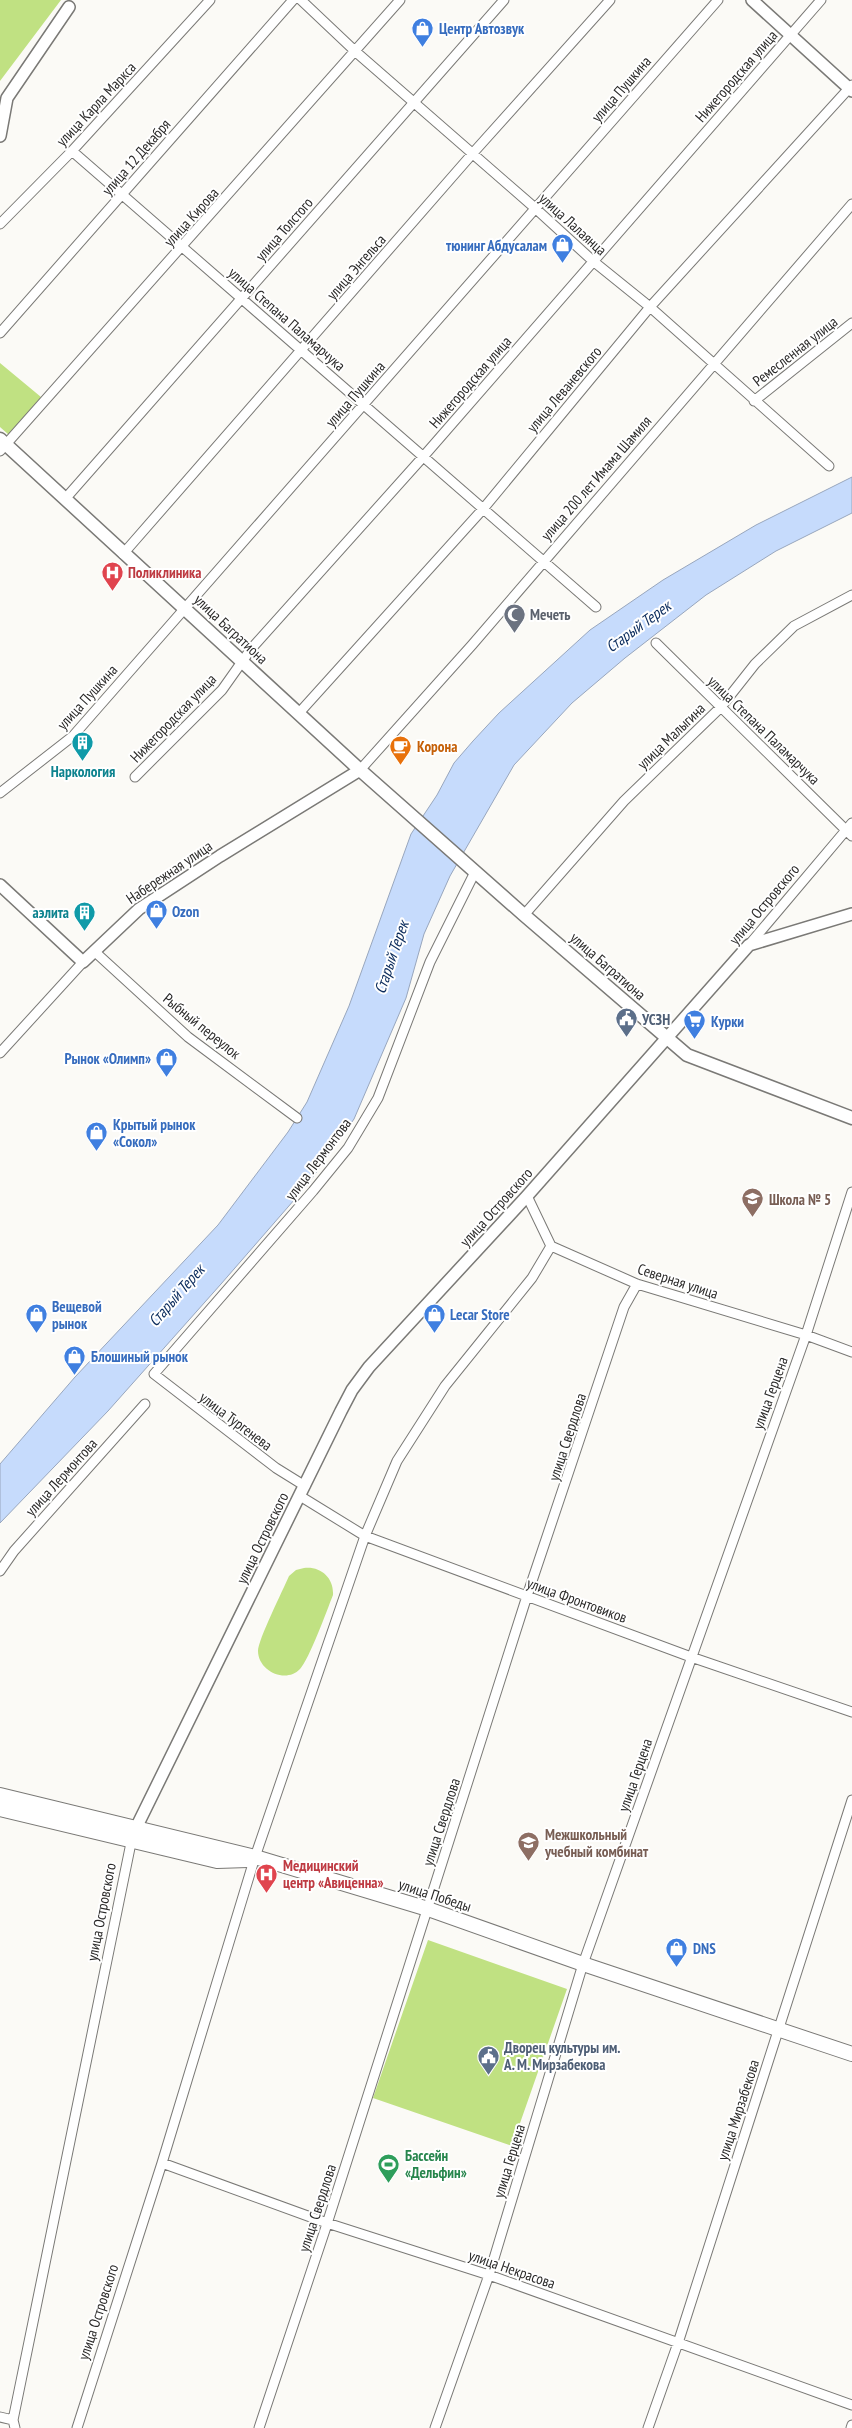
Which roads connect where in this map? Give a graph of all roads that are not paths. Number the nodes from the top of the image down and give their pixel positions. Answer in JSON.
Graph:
{"nodes":[{"id":1,"x":210,"y":0,"type":"edge"},
{"id":2,"x":293,"y":0,"type":"edge"},
{"id":3,"x":301,"y":0,"type":"edge"},
{"id":4,"x":400,"y":0,"type":"edge"},
{"id":5,"x":504,"y":0,"type":"edge"},
{"id":6,"x":610,"y":0,"type":"edge"},
{"id":7,"x":718,"y":0,"type":"edge"},
{"id":8,"x":752,"y":0,"type":"edge"},
{"id":9,"x":821,"y":0,"type":"edge"},
{"id":10,"x":69,"y":7,"type":"dead end"},
{"id":11,"x":790,"y":36,"type":"junction"},
{"id":12,"x":356,"y":52,"type":"junction"},
{"id":13,"x":851,"y":88,"type":"edge"},
{"id":14,"x":414,"y":102,"type":"junction"},
{"id":15,"x":0,"y":136,"type":"edge"},
{"id":16,"x":72,"y":151,"type":"junction"},
{"id":17,"x":473,"y":153,"type":"junction"},
{"id":18,"x":122,"y":194,"type":"junction"},
{"id":19,"x":852,"y":204,"type":"edge"},
{"id":20,"x":535,"y":208,"type":"junction"},
{"id":21,"x":0,"y":224,"type":"edge"},
{"id":22,"x":183,"y":247,"type":"junction"},
{"id":23,"x":593,"y":261,"type":"junction"},
{"id":24,"x":241,"y":298,"type":"junction"},
{"id":25,"x":650,"y":308,"type":"junction"},
{"id":26,"x":852,"y":323,"type":"edge"},
{"id":27,"x":0,"y":333,"type":"edge"},
{"id":28,"x":302,"y":351,"type":"junction"},
{"id":29,"x":712,"y":364,"type":"junction"},
{"id":30,"x":754,"y":401,"type":"junction"},
{"id":31,"x":364,"y":405,"type":"junction"},
{"id":32,"x":2,"y":445,"type":"edge"},
{"id":33,"x":423,"y":457,"type":"junction"},
{"id":34,"x":829,"y":466,"type":"dead end"},
{"id":35,"x":64,"y":499,"type":"junction"},
{"id":36,"x":483,"y":509,"type":"junction"},
{"id":37,"x":123,"y":554,"type":"junction"},
{"id":38,"x":543,"y":561,"type":"junction"},
{"id":39,"x":852,"y":595,"type":"edge"},
{"id":40,"x":596,"y":607,"type":"dead end"},
{"id":41,"x":184,"y":608,"type":"junction"},
{"id":42,"x":656,"y":643,"type":"dead end"},
{"id":43,"x":242,"y":662,"type":"junction"},
{"id":44,"x":721,"y":707,"type":"junction"},
{"id":45,"x":299,"y":713,"type":"junction"},
{"id":46,"x":360,"y":770,"type":"junction"},
{"id":47,"x":135,"y":777,"type":"dead end"},
{"id":48,"x":0,"y":793,"type":"edge"},
{"id":49,"x":850,"y":830,"type":"edge"},
{"id":50,"x":470,"y":868,"type":"junction"},
{"id":51,"x":0,"y":885,"type":"edge"},
{"id":52,"x":852,"y":914,"type":"edge"},
{"id":53,"x":524,"y":915,"type":"junction"},
{"id":54,"x":749,"y":946,"type":"junction"},
{"id":55,"x":94,"y":951,"type":"junction"},
{"id":56,"x":83,"y":962,"type":"junction"},
{"id":57,"x":667,"y":1038,"type":"junction"},
{"id":58,"x":0,"y":1053,"type":"edge"},
{"id":59,"x":297,"y":1118,"type":"dead end"},
{"id":60,"x":852,"y":1118,"type":"edge"},
{"id":61,"x":852,"y":1192,"type":"edge"},
{"id":62,"x":527,"y":1196,"type":"junction"},
{"id":63,"x":551,"y":1246,"type":"junction"},
{"id":64,"x":637,"y":1284,"type":"junction"},
{"id":65,"x":806,"y":1336,"type":"junction"},
{"id":66,"x":852,"y":1352,"type":"edge"},
{"id":67,"x":154,"y":1374,"type":"joint"},
{"id":68,"x":146,"y":1404,"type":"dead end"},
{"id":69,"x":302,"y":1491,"type":"junction"},
{"id":70,"x":365,"y":1536,"type":"junction"},
{"id":71,"x":0,"y":1571,"type":"edge"},
{"id":72,"x":527,"y":1596,"type":"junction"},
{"id":73,"x":691,"y":1657,"type":"junction"},
{"id":74,"x":852,"y":1712,"type":"edge"},
{"id":75,"x":0,"y":1795,"type":"edge"},
{"id":76,"x":852,"y":1800,"type":"edge"},
{"id":77,"x":0,"y":1809,"type":"edge"},
{"id":78,"x":134,"y":1834,"type":"junction"},
{"id":79,"x":255,"y":1858,"type":"junction"},
{"id":80,"x":427,"y":1910,"type":"junction"},
{"id":81,"x":583,"y":1965,"type":"junction"},
{"id":82,"x":777,"y":2031,"type":"junction"},
{"id":83,"x":852,"y":2055,"type":"edge"},
{"id":84,"x":162,"y":2162,"type":"junction"},
{"id":85,"x":327,"y":2223,"type":"junction"},
{"id":86,"x":489,"y":2275,"type":"junction"},
{"id":87,"x":678,"y":2343,"type":"junction"},
{"id":88,"x":852,"y":2405,"type":"edge"},
{"id":89,"x":0,"y":2417,"type":"edge"},
{"id":90,"x":14,"y":2424,"type":"edge"},
{"id":91,"x":77,"y":2428,"type":"edge"},
{"id":92,"x":259,"y":2428,"type":"edge"},
{"id":93,"x":435,"y":2428,"type":"edge"},
{"id":94,"x":648,"y":2428,"type":"edge"}],
"edges":[{"from":1,"to":16,"type":"street","name":"улица Карла Маркса"},
{"from":2,"to":18,"type":"street","name":"улица 12 Декабря"},
{"from":3,"to":12,"type":"street","name":"улица Лалаянца"},
{"from":4,"to":12,"type":"street","name":"улица Кирова"},
{"from":5,"to":14,"type":"street","name":"улица Толстого"},
{"from":6,"to":17,"type":"street","name":"улица Энгельса"},
{"from":7,"to":20,"type":"street","name":"улица Пушкина"},
{"from":8,"to":11,"type":"street"},
{"from":9,"to":11,"type":"street","name":"Нижегородская улица"},
{"from":10,"to":15,"type":"street"},
{"from":11,"to":13,"type":"street"},
{"from":11,"to":23,"type":"street","name":"Нижегородская улица"},
{"from":12,"to":14,"type":"street","name":"улица Лалаянца"},
{"from":12,"to":22,"type":"street","name":"улица Кирова"},
{"from":13,"to":25,"type":"street","name":"улица Леваневского"},
{"from":14,"to":17,"type":"street","name":"улица Лалаянца"},
{"from":14,"to":24,"type":"street","name":"улица Толстого"},
{"from":16,"to":18,"type":"street","name":"улица Степана Паламарчука"},
{"from":16,"to":21,"type":"street","name":"улица Карла Маркса"},
{"from":17,"to":20,"type":"street","name":"улица Лалаянца"},
{"from":17,"to":28,"type":"street","name":"улица Энгельса"},
{"from":18,"to":22,"type":"street","name":"улица Степана Паламарчука"},
{"from":18,"to":27,"type":"street","name":"улица 12 Декабря"},
{"from":19,"to":29,"type":"street","name":"улица 200 лет Имама Шамиля"},
{"from":20,"to":23,"type":"street","name":"улица Лалаянца"},
{"from":20,"to":31,"type":"street","name":"улица Пушкина"},
{"from":22,"to":24,"type":"street","name":"улица Степана Паламарчука"},
{"from":22,"to":32,"type":"street","name":"улица Кирова"},
{"from":23,"to":25,"type":"street","name":"улица Лалаянца"},
{"from":23,"to":33,"type":"street","name":"Нижегородская улица"},
{"from":24,"to":28,"type":"street","name":"улица Степана Паламарчука"},
{"from":24,"to":35,"type":"street","name":"улица Толстого"},
{"from":25,"to":29,"type":"street","name":"улица Лалаянца"},
{"from":25,"to":36,"type":"street","name":"улица Леваневского"},
{"from":26,"to":30,"type":"street","name":"Ремесленная улица"},
{"from":28,"to":31,"type":"street","name":"улица Степана Паламарчука"},
{"from":28,"to":37,"type":"street","name":"улица Энгельса"},
{"from":29,"to":30,"type":"street","name":"улица Лалаянца"},
{"from":29,"to":38,"type":"street","name":"улица 200 лет Имама Шамиля"},
{"from":30,"to":34,"type":"street","name":"улица Лалаянца"},
{"from":31,"to":33,"type":"street","name":"улица Степана Паламарчука"},
{"from":31,"to":41,"type":"street","name":"улица Пушкина"},
{"from":32,"to":35,"type":"main road","name":"улица Багратиона"},
{"from":33,"to":36,"type":"street","name":"улица Степана Паламарчука"},
{"from":33,"to":43,"type":"street","name":"Нижегородская улица"},
{"from":35,"to":37,"type":"main road","name":"улица Багратиона"},
{"from":36,"to":38,"type":"street","name":"улица Степана Паламарчука"},
{"from":36,"to":45,"type":"street","name":"улица Леваневского"},
{"from":37,"to":41,"type":"main road","name":"улица Багратиона"},
{"from":38,"to":40,"type":"street","name":"улица Степана Паламарчука"},
{"from":38,"to":46,"type":"street","name":"улица 200 лет Имама Шамиля"},
{"from":39,"to":44,"type":"street","name":"улица Малыгина"},
{"from":41,"to":43,"type":"main road","name":"улица Багратиона"},
{"from":41,"to":48,"type":"street","name":"улица Пушкина"},
{"from":42,"to":44,"type":"street","name":"улица Степана Паламарчука"},
{"from":43,"to":45,"type":"main road","name":"улица Багратиона"},
{"from":43,"to":47,"type":"street","name":"Нижегородская улица"},
{"from":44,"to":49,"type":"street","name":"улица Степана Паламарчука"},
{"from":44,"to":53,"type":"street","name":"улица Малыгина"},
{"from":45,"to":46,"type":"main road","name":"улица Багратиона"},
{"from":46,"to":50,"type":"main road","name":"улица Багратиона"},
{"from":46,"to":55,"type":"street","name":"Набережная улица"},
{"from":49,"to":54,"type":"street","name":"улица Островского"},
{"from":50,"to":53,"type":"main road","name":"улица Багратиона"},
{"from":50,"to":67,"type":"street","name":"улица Лермонтова"},
{"from":51,"to":56,"type":"street"},
{"from":52,"to":54,"type":"street"},
{"from":53,"to":57,"type":"main road","name":"улица Багратиона"},
{"from":54,"to":57,"type":"street","name":"улица Островского"},
{"from":55,"to":56,"type":"street","name":"Набережная улица"},
{"from":55,"to":59,"type":"street","name":"Рыбный переулок"},
{"from":56,"to":58,"type":"street","name":"Набережная улица"},
{"from":57,"to":60,"type":"main road","name":"улица Багратиона"},
{"from":57,"to":62,"type":"street","name":"улица Островского"},
{"from":61,"to":65,"type":"street","name":"улица Герцена"},
{"from":62,"to":63,"type":"street"},
{"from":62,"to":69,"type":"street","name":"улица Островского"},
{"from":63,"to":64,"type":"street","name":"Северная улица"},
{"from":63,"to":70,"type":"street","name":"улица Островского"},
{"from":64,"to":65,"type":"street","name":"Северная улица"},
{"from":64,"to":72,"type":"street","name":"улица Свердлова"},
{"from":65,"to":66,"type":"street","name":"Северная улица"},
{"from":65,"to":73,"type":"street","name":"улица Герцена"},
{"from":67,"to":69,"type":"street","name":"улица Тургенева"},
{"from":68,"to":71,"type":"street","name":"улица Лермонтова"},
{"from":69,"to":70,"type":"street","name":"улица Фронтовиков"},
{"from":69,"to":78,"type":"street","name":"улица Островского"},
{"from":70,"to":72,"type":"street","name":"улица Фронтовиков"},
{"from":70,"to":79,"type":"street","name":"улица Островского"},
{"from":72,"to":73,"type":"street","name":"улица Фронтовиков"},
{"from":72,"to":80,"type":"street","name":"улица Свердлова"},
{"from":73,"to":74,"type":"street","name":"улица Фронтовиков"},
{"from":73,"to":81,"type":"street","name":"улица Герцена"},
{"from":75,"to":78,"type":"main road","name":"улица Победы"},
{"from":76,"to":82,"type":"street","name":"улица Мирзабекова"},
{"from":77,"to":78,"type":"main road","name":"улица Победы"},
{"from":78,"to":79,"type":"main road","name":"улица Победы"},
{"from":78,"to":90,"type":"street","name":"улица Островского"},
{"from":79,"to":80,"type":"main road","name":"улица Победы"},
{"from":79,"to":84,"type":"street","name":"улица Островского"},
{"from":80,"to":81,"type":"main road","name":"улица Победы"},
{"from":80,"to":85,"type":"street","name":"улица Свердлова"},
{"from":81,"to":82,"type":"main road","name":"улица Победы"},
{"from":81,"to":86,"type":"street","name":"улица Герцена"},
{"from":82,"to":83,"type":"main road","name":"улица Победы"},
{"from":82,"to":87,"type":"street","name":"улица Мирзабекова"},
{"from":84,"to":85,"type":"street","name":"улица Некрасова"},
{"from":84,"to":91,"type":"street","name":"улица Островского"},
{"from":85,"to":86,"type":"street","name":"улица Некрасова"},
{"from":85,"to":92,"type":"street","name":"улица Свердлова"},
{"from":86,"to":87,"type":"street","name":"улица Некрасова"},
{"from":86,"to":93,"type":"street","name":"улица Герцена"},
{"from":87,"to":88,"type":"street","name":"улица Некрасова"},
{"from":87,"to":94,"type":"street","name":"улица Мирзабекова"},
{"from":89,"to":90,"type":"street"}]}
